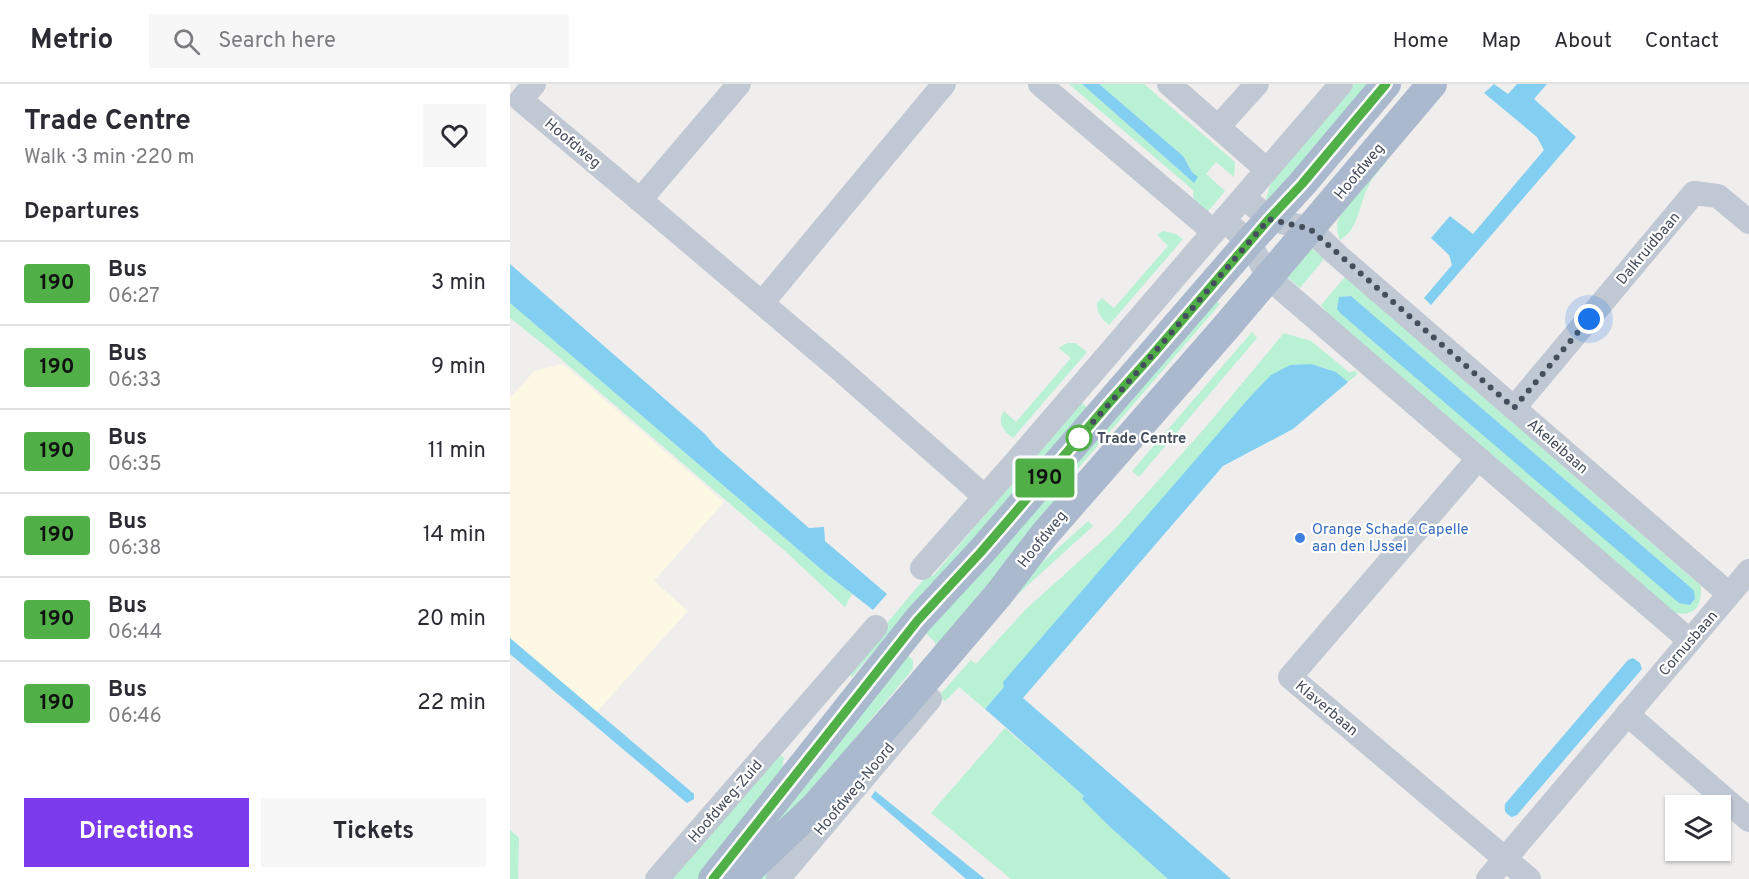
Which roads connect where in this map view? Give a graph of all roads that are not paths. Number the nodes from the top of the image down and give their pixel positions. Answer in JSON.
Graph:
{"nodes":[{"id":1,"x":534,"y":84,"type":"edge"},
{"id":2,"x":739,"y":84,"type":"edge"},
{"id":3,"x":944,"y":84,"type":"edge"},
{"id":4,"x":1040,"y":84,"type":"edge"},
{"id":5,"x":1169,"y":84,"type":"edge"},
{"id":6,"x":1257,"y":84,"type":"edge"},
{"id":7,"x":1341,"y":84,"type":"edge"},
{"id":8,"x":1386,"y":84,"type":"edge"},
{"id":9,"x":1432,"y":84,"type":"edge"},
{"id":10,"x":1218,"y":127,"type":"junction"},
{"id":11,"x":1267,"y":170,"type":"junction"},
{"id":12,"x":1244,"y":197,"type":"junction"},
{"id":13,"x":640,"y":200,"type":"junction"},
{"id":14,"x":1269,"y":219,"type":"junction"},
{"id":15,"x":1749,"y":222,"type":"edge"},
{"id":16,"x":1219,"y":226,"type":"junction"},
{"id":17,"x":1310,"y":229,"type":"junction"},
{"id":18,"x":1249,"y":242,"type":"junction"},
{"id":19,"x":1269,"y":278,"type":"junction"},
{"id":20,"x":762,"y":303,"type":"junction"},
{"id":21,"x":1514,"y":408,"type":"junction"},
{"id":22,"x":1478,"y":459,"type":"junction"},
{"id":23,"x":985,"y":497,"type":"junction"},
{"id":24,"x":922,"y":568,"type":"dead end"},
{"id":25,"x":1749,"y":571,"type":"edge"},
{"id":26,"x":1730,"y":594,"type":"junction"},
{"id":27,"x":889,"y":635,"type":"junction"},
{"id":28,"x":1689,"y":640,"type":"junction"},
{"id":29,"x":921,"y":698,"type":"junction"},
{"id":30,"x":1627,"y":714,"type":"junction"},
{"id":31,"x":793,"y":723,"type":"junction"},
{"id":32,"x":836,"y":723,"type":"junction"},
{"id":33,"x":800,"y":769,"type":"junction"},
{"id":34,"x":1749,"y":820,"type":"edge"},
{"id":35,"x":1506,"y":858,"type":"junction"},
{"id":36,"x":657,"y":879,"type":"edge"},
{"id":37,"x":713,"y":879,"type":"edge"},
{"id":38,"x":738,"y":879,"type":"edge"},
{"id":39,"x":778,"y":879,"type":"edge"},
{"id":40,"x":1488,"y":879,"type":"edge"},
{"id":41,"x":1529,"y":879,"type":"edge"}],
"edges":[{"from":1,"to":13,"type":"street","name":"Hoofdweg"},
{"from":2,"to":13,"type":"street"},
{"from":3,"to":20,"type":"street"},
{"from":4,"to":16,"type":"street"},
{"from":5,"to":10,"type":"street"},
{"from":6,"to":10,"type":"street"},
{"from":7,"to":11,"type":"street"},
{"from":8,"to":14,"type":"main road"},
{"from":9,"to":17,"type":"main road","name":"Hoofdweg"},
{"from":10,"to":11,"type":"street"},
{"from":11,"to":12,"type":"street"},
{"from":12,"to":14,"type":"street"},
{"from":12,"to":16,"type":"street"},
{"from":13,"to":20,"type":"street","name":"Hoofdweg"},
{"from":14,"to":17,"type":"street","name":"Akeleibaan"},
{"from":14,"to":18,"type":"main road"},
{"from":15,"to":21,"type":"street","name":"Dalkruidbaan"},
{"from":16,"to":18,"type":"street"},
{"from":16,"to":23,"type":"street"},
{"from":17,"to":19,"type":"main road","name":"Hoofdweg"},
{"from":17,"to":21,"type":"street","name":"Akeleibaan"},
{"from":18,"to":19,"type":"street"},
{"from":18,"to":27,"type":"main road"},
{"from":19,"to":22,"type":"street"},
{"from":19,"to":29,"type":"main road","name":"Hoofdweg"},
{"from":20,"to":23,"type":"street","name":"Hoofdweg"},
{"from":21,"to":26,"type":"street","name":"Akeleibaan"},
{"from":22,"to":28,"type":"street"},
{"from":22,"to":35,"type":"street","name":"Klaverbaan"},
{"from":23,"to":24,"type":"street"},
{"from":25,"to":26,"type":"street","name":"Cornusbaan"},
{"from":26,"to":28,"type":"street","name":"Cornusbaan"},
{"from":27,"to":29,"type":"main road"},
{"from":27,"to":31,"type":"street","name":"Hoofdweg-Zuid"},
{"from":27,"to":32,"type":"main road"},
{"from":28,"to":30,"type":"street","name":"Cornusbaan"},
{"from":29,"to":38,"type":"main road","name":"Hoofdweg"},
{"from":29,"to":39,"type":"street","name":"Hoofdweg-Noord"},
{"from":30,"to":34,"type":"street"},
{"from":30,"to":35,"type":"street","name":"Cornusbaan"},
{"from":31,"to":32,"type":"street"},
{"from":31,"to":33,"type":"street"},
{"from":31,"to":36,"type":"street","name":"Hoofdweg-Zuid"},
{"from":32,"to":33,"type":"main road"},
{"from":33,"to":37,"type":"main road"},
{"from":35,"to":40,"type":"street","name":"Cornusbaan"},
{"from":35,"to":41,"type":"street","name":"Klaverbaan"}]}
